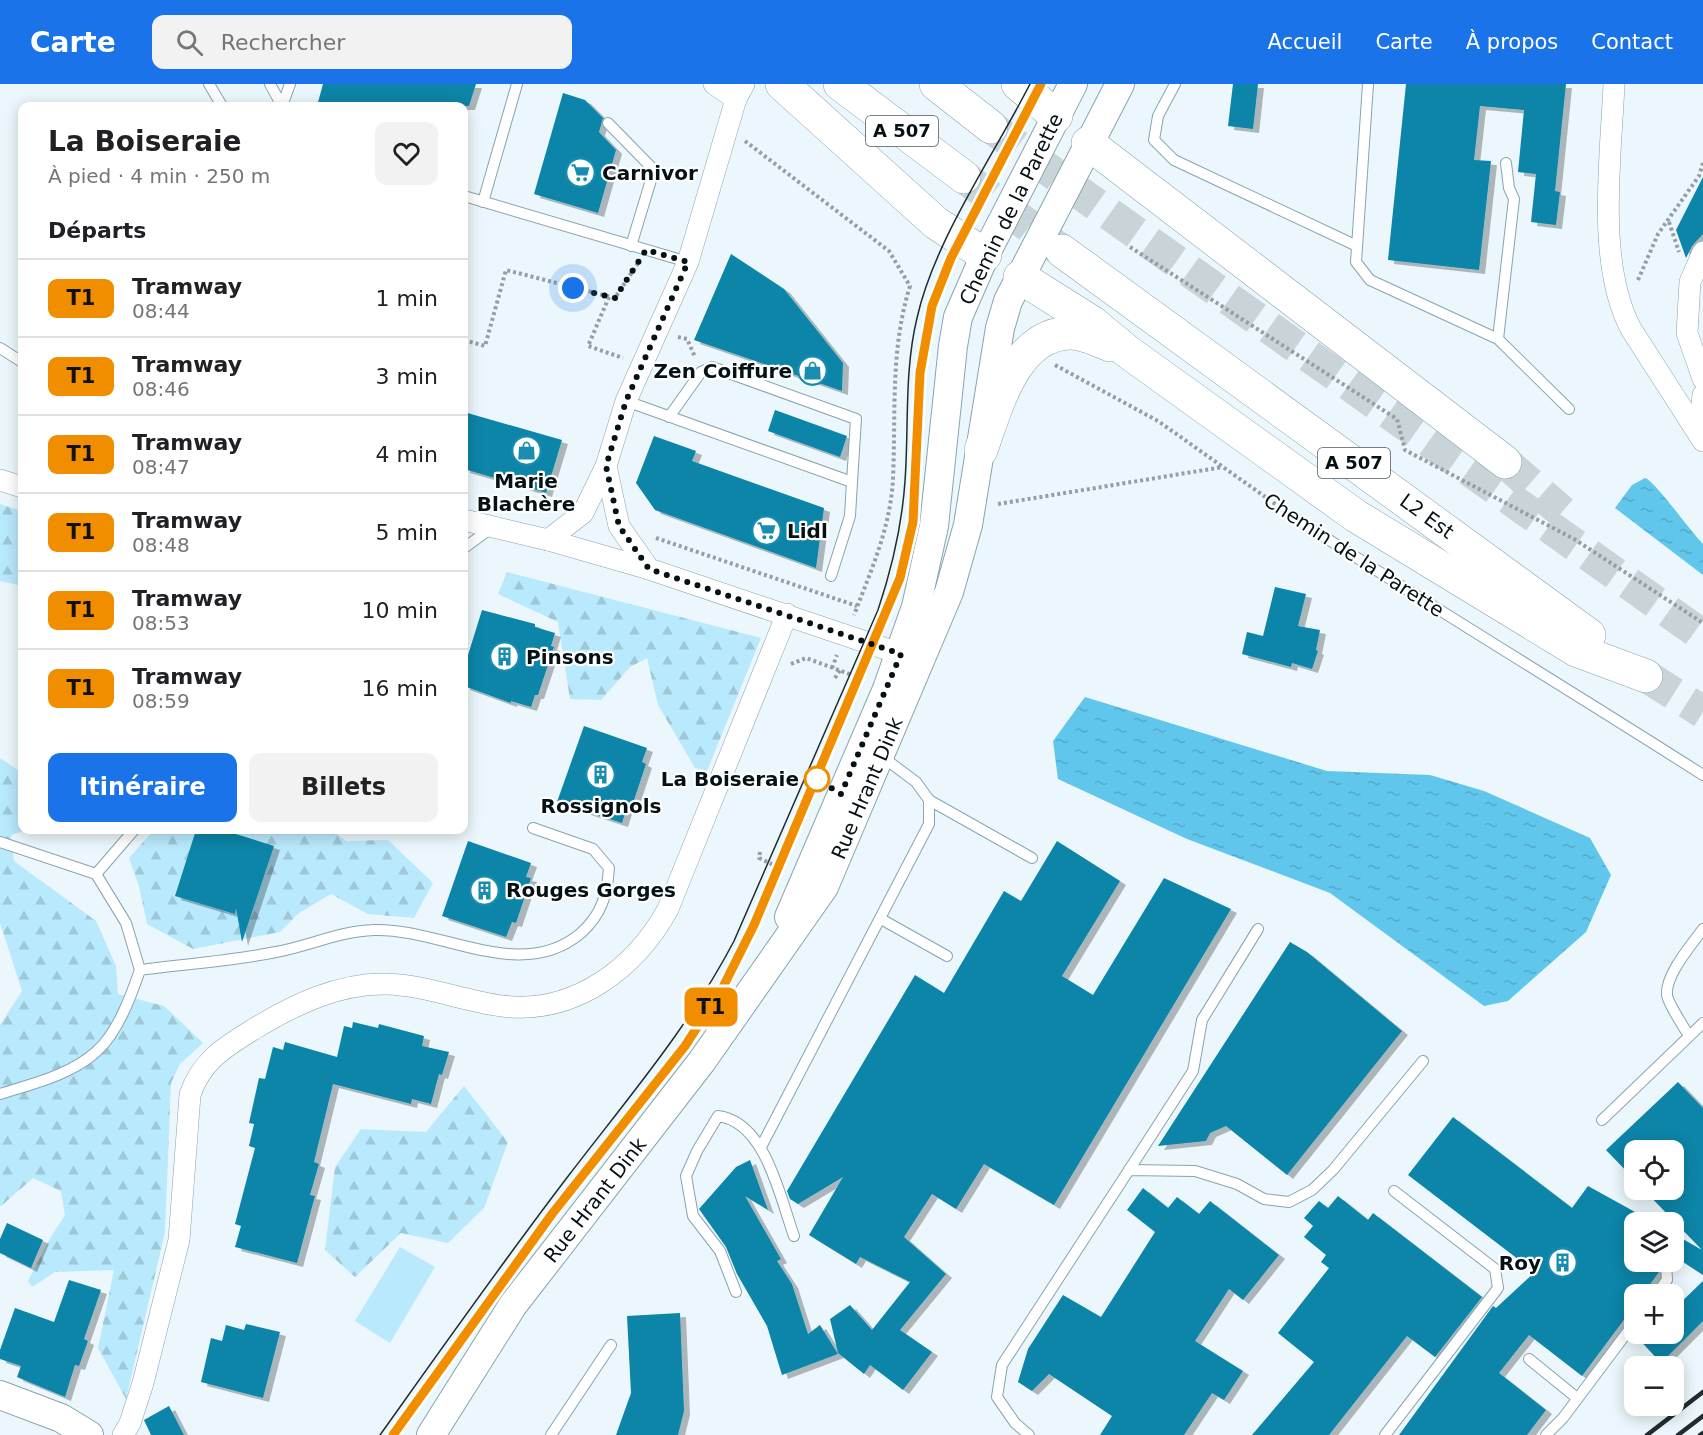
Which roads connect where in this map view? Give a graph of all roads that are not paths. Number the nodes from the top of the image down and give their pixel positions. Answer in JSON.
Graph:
{"nodes":[{"id":1,"x":210,"y":84,"type":"edge"},
{"id":2,"x":270,"y":84,"type":"edge"},
{"id":3,"x":290,"y":84,"type":"edge"},
{"id":4,"x":517,"y":84,"type":"edge"},
{"id":5,"x":714,"y":84,"type":"edge"},
{"id":6,"x":782,"y":84,"type":"edge"},
{"id":7,"x":840,"y":84,"type":"edge"},
{"id":8,"x":936,"y":84,"type":"edge"},
{"id":9,"x":1018,"y":84,"type":"edge"},
{"id":10,"x":1073,"y":84,"type":"edge"},
{"id":11,"x":1120,"y":84,"type":"edge"},
{"id":12,"x":1175,"y":84,"type":"edge"},
{"id":13,"x":1368,"y":84,"type":"edge"},
{"id":14,"x":1614,"y":84,"type":"edge"},
{"id":15,"x":740,"y":91,"type":"edge"},
{"id":16,"x":220,"y":102,"type":"edge"},
{"id":17,"x":280,"y":102,"type":"edge"},
{"id":18,"x":283,"y":102,"type":"edge"},
{"id":19,"x":1056,"y":116,"type":"junction"},
{"id":20,"x":608,"y":123,"type":"dead end"},
{"id":21,"x":992,"y":127,"type":"tunnel mouth"},
{"id":22,"x":1088,"y":143,"type":"junction"},
{"id":23,"x":1506,"y":163,"type":"dead end"},
{"id":24,"x":964,"y":177,"type":"tunnel mouth"},
{"id":25,"x":468,"y":197,"type":"edge"},
{"id":26,"x":483,"y":202,"type":"junction"},
{"id":27,"x":631,"y":246,"type":"junction"},
{"id":28,"x":1357,"y":246,"type":"junction"},
{"id":29,"x":1062,"y":251,"type":"tunnel mouth"},
{"id":30,"x":1703,"y":252,"type":"edge"},
{"id":31,"x":985,"y":255,"type":"junction"},
{"id":32,"x":688,"y":262,"type":"junction"},
{"id":33,"x":1020,"y":277,"type":"junction"},
{"id":34,"x":1498,"y":339,"type":"junction"},
{"id":35,"x":0,"y":348,"type":"edge"},
{"id":36,"x":1128,"y":352,"type":"junction"},
{"id":37,"x":18,"y":359,"type":"edge"},
{"id":38,"x":1703,"y":379,"type":"edge"},
{"id":39,"x":1703,"y":395,"type":"edge"},
{"id":40,"x":626,"y":401,"type":"junction"},
{"id":41,"x":1569,"y":409,"type":"dead end"},
{"id":42,"x":669,"y":417,"type":"junction"},
{"id":43,"x":1701,"y":438,"type":"edge"},
{"id":44,"x":981,"y":450,"type":"junction"},
{"id":45,"x":1505,"y":462,"type":"tunnel mouth"},
{"id":46,"x":606,"y":466,"type":"junction"},
{"id":47,"x":0,"y":480,"type":"edge"},
{"id":48,"x":852,"y":482,"type":"junction"},
{"id":49,"x":18,"y":486,"type":"edge"},
{"id":50,"x":1295,"y":518,"type":"road end"},
{"id":51,"x":468,"y":520,"type":"edge"},
{"id":52,"x":493,"y":527,"type":"junction"},
{"id":53,"x":548,"y":540,"type":"junction"},
{"id":54,"x":468,"y":545,"type":"edge"},
{"id":55,"x":649,"y":569,"type":"junction"},
{"id":56,"x":831,"y":576,"type":"dead end"},
{"id":57,"x":787,"y":614,"type":"junction"},
{"id":58,"x":911,"y":658,"type":"junction"},
{"id":59,"x":880,"y":755,"type":"junction"},
{"id":60,"x":1703,"y":775,"type":"edge"},
{"id":61,"x":929,"y":800,"type":"junction"},
{"id":62,"x":533,"y":828,"type":"dead end"},
{"id":63,"x":131,"y":834,"type":"edge"},
{"id":64,"x":0,"y":842,"type":"edge"},
{"id":65,"x":1032,"y":858,"type":"dead end"},
{"id":66,"x":96,"y":874,"type":"junction"},
{"id":67,"x":881,"y":919,"type":"junction"},
{"id":68,"x":1703,"y":929,"type":"edge"},
{"id":69,"x":1258,"y":930,"type":"dead end"},
{"id":70,"x":947,"y":956,"type":"dead end"},
{"id":71,"x":140,"y":970,"type":"junction"},
{"id":72,"x":767,"y":971,"type":"junction"},
{"id":73,"x":1703,"y":1023,"type":"edge"},
{"id":74,"x":1689,"y":1036,"type":"junction"},
{"id":75,"x":1423,"y":1061,"type":"dead end"},
{"id":76,"x":0,"y":1094,"type":"edge"},
{"id":77,"x":1602,"y":1120,"type":"dead end"},
{"id":78,"x":761,"y":1147,"type":"junction"},
{"id":79,"x":1129,"y":1170,"type":"junction"},
{"id":80,"x":1395,"y":1191,"type":"dead end"},
{"id":81,"x":794,"y":1236,"type":"dead end"},
{"id":82,"x":736,"y":1293,"type":"dead end"},
{"id":83,"x":1624,"y":1336,"type":"edge"},
{"id":84,"x":611,"y":1345,"type":"dead end"},
{"id":85,"x":1529,"y":1359,"type":"dead end"},
{"id":86,"x":0,"y":1395,"type":"edge"},
{"id":87,"x":1577,"y":1398,"type":"junction"},
{"id":88,"x":89,"y":1435,"type":"edge"},
{"id":89,"x":123,"y":1435,"type":"edge"},
{"id":90,"x":431,"y":1435,"type":"edge"},
{"id":91,"x":551,"y":1435,"type":"edge"},
{"id":92,"x":1029,"y":1435,"type":"edge"},
{"id":93,"x":1385,"y":1435,"type":"edge"},
{"id":94,"x":1546,"y":1435,"type":"edge"}],
"edges":[{"from":1,"to":16,"type":"lane"},
{"from":2,"to":17,"type":"lane"},
{"from":3,"to":18,"type":"lane"},
{"from":4,"to":26,"type":"lane"},
{"from":5,"to":15,"type":"street"},
{"from":6,"to":31,"type":"highway"},
{"from":7,"to":24,"type":"highway","number":"A 507"},
{"from":8,"to":21,"type":"highway","number":"A 507"},
{"from":9,"to":19,"type":"highway"},
{"from":10,"to":19,"type":"street","name":"Chemin de la Parette"},
{"from":11,"to":22,"type":"street","name":"Chemin de la Parette"},
{"from":12,"to":28,"type":"lane"},
{"from":13,"to":28,"type":"lane"},
{"from":14,"to":43,"type":"street"},
{"from":15,"to":32,"type":"street"},
{"from":19,"to":22,"type":"street"},
{"from":19,"to":31,"type":"street","name":"Chemin de la Parette"},
{"from":20,"to":27,"type":"lane"},
{"from":22,"to":33,"type":"street","name":"Chemin de la Parette"},
{"from":22,"to":45,"type":"highway"},
{"from":23,"to":34,"type":"lane"},
{"from":25,"to":26,"type":"lane"},
{"from":26,"to":27,"type":"lane"},
{"from":27,"to":32,"type":"lane"},
{"from":28,"to":34,"type":"lane"},
{"from":29,"to":36,"type":"highway","name":"L2 Est","number":"A 507"},
{"from":30,"to":38,"type":"street"},
{"from":31,"to":33,"type":"street"},
{"from":31,"to":58,"type":"street","name":"Chemin de la Parette"},
{"from":32,"to":40,"type":"street"},
{"from":33,"to":36,"type":"highway"},
{"from":33,"to":44,"type":"street","name":"Chemin de la Parette"},
{"from":34,"to":41,"type":"lane"},
{"from":35,"to":37,"type":"lane"},
{"from":36,"to":44,"type":"highway"},
{"from":39,"to":43,"type":"street"},
{"from":40,"to":42,"type":"lane"},
{"from":40,"to":46,"type":"street"},
{"from":42,"to":48,"type":"lane"},
{"from":42,"to":48,"type":"lane"},
{"from":44,"to":58,"type":"street","name":"Chemin de la Parette"},
{"from":46,"to":53,"type":"street"},
{"from":46,"to":55,"type":"street"},
{"from":47,"to":49,"type":"street"},
{"from":48,"to":56,"type":"lane"},
{"from":50,"to":60,"type":"lane","name":"Chemin de la Parette"},
{"from":51,"to":52,"type":"street"},
{"from":52,"to":53,"type":"street"},
{"from":52,"to":54,"type":"lane"},
{"from":53,"to":55,"type":"street"},
{"from":55,"to":57,"type":"street"},
{"from":57,"to":58,"type":"street"},
{"from":57,"to":89,"type":"street"},
{"from":58,"to":59,"type":"street","name":"Rue Hrant Dink"},
{"from":58,"to":72,"type":"street","name":"Rue Hrant Dink"},
{"from":59,"to":61,"type":"lane"},
{"from":59,"to":72,"type":"street","name":"Rue Hrant Dink"},
{"from":61,"to":65,"type":"lane"},
{"from":61,"to":67,"type":"lane"},
{"from":62,"to":71,"type":"lane"},
{"from":63,"to":66,"type":"lane"},
{"from":64,"to":66,"type":"lane"},
{"from":66,"to":71,"type":"lane"},
{"from":67,"to":70,"type":"lane"},
{"from":67,"to":78,"type":"lane"},
{"from":68,"to":74,"type":"lane"},
{"from":69,"to":79,"type":"lane"},
{"from":71,"to":76,"type":"lane"},
{"from":72,"to":90,"type":"street","name":"Rue Hrant Dink"},
{"from":73,"to":74,"type":"lane"},
{"from":74,"to":77,"type":"lane"},
{"from":75,"to":79,"type":"lane"},
{"from":78,"to":81,"type":"lane"},
{"from":78,"to":82,"type":"lane"},
{"from":79,"to":92,"type":"lane"},
{"from":80,"to":93,"type":"lane"},
{"from":83,"to":87,"type":"lane"},
{"from":84,"to":91,"type":"lane"},
{"from":85,"to":87,"type":"lane"},
{"from":86,"to":88,"type":"street"},
{"from":87,"to":94,"type":"lane"}]}
